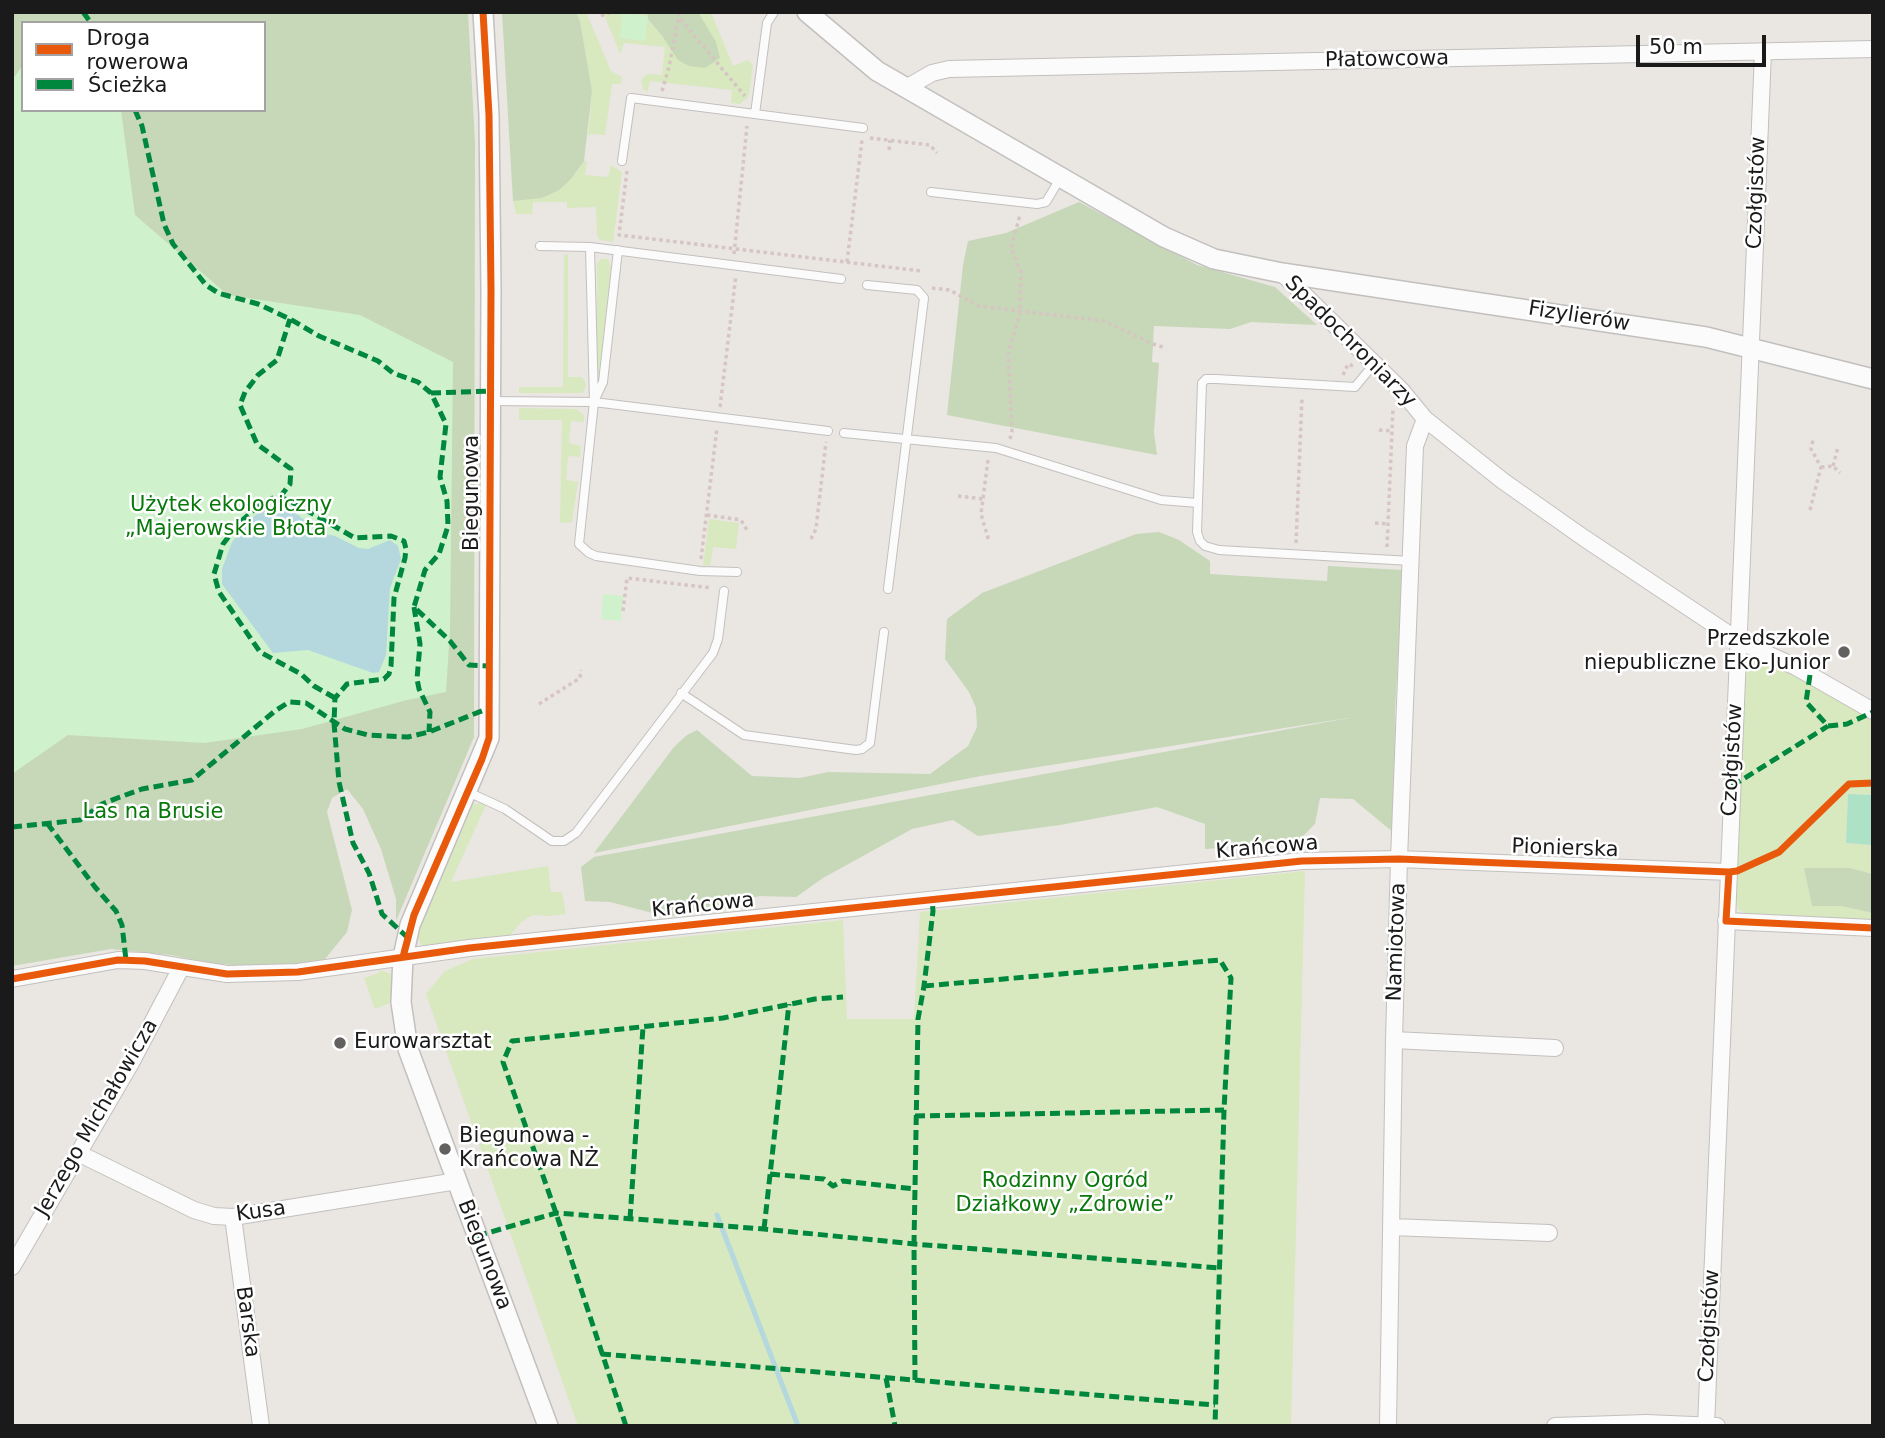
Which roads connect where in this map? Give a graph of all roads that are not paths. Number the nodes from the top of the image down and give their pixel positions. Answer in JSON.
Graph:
{"nodes":[{"id":1,"x":483,"y":12,"type":"edge"},
{"id":2,"x":774,"y":12,"type":"edge"},
{"id":3,"x":807,"y":12,"type":"edge"},
{"id":4,"x":1873,"y":49,"type":"edge"},
{"id":5,"x":1763,"y":52,"type":"junction"},
{"id":6,"x":906,"y":88,"type":"junction"},
{"id":7,"x":753,"y":112,"type":"junction"},
{"id":8,"x":863,"y":128,"type":"dead end"},
{"id":9,"x":622,"y":161,"type":"road end"},
{"id":10,"x":1061,"y":177,"type":"junction"},
{"id":11,"x":931,"y":192,"type":"dead end"},
{"id":12,"x":540,"y":246,"type":"dead end"},
{"id":13,"x":590,"y":247,"type":"junction"},
{"id":14,"x":618,"y":250,"type":"junction"},
{"id":15,"x":1282,"y":274,"type":"junction"},
{"id":16,"x":841,"y":279,"type":"dead end"},
{"id":17,"x":867,"y":285,"type":"dead end"},
{"id":18,"x":1750,"y":346,"type":"junction"},
{"id":19,"x":1374,"y":364,"type":"junction"},
{"id":20,"x":1873,"y":379,"type":"edge"},
{"id":21,"x":491,"y":401,"type":"junction"},
{"id":22,"x":594,"y":402,"type":"junction"},
{"id":23,"x":1425,"y":419,"type":"junction"},
{"id":24,"x":828,"y":431,"type":"road end"},
{"id":25,"x":844,"y":433,"type":"dead end"},
{"id":26,"x":905,"y":438,"type":"junction"},
{"id":27,"x":1198,"y":503,"type":"junction"},
{"id":28,"x":1410,"y":561,"type":"junction"},
{"id":29,"x":737,"y":572,"type":"dead end"},
{"id":30,"x":888,"y":589,"type":"dead end"},
{"id":31,"x":724,"y":591,"type":"road end"},
{"id":32,"x":884,"y":632,"type":"dead end"},
{"id":33,"x":1739,"y":641,"type":"junction"},
{"id":34,"x":681,"y":693,"type":"junction"},
{"id":35,"x":1873,"y":710,"type":"edge"},
{"id":36,"x":468,"y":792,"type":"junction"},
{"id":37,"x":1399,"y":859,"type":"junction"},
{"id":38,"x":1729,"y":872,"type":"junction"},
{"id":39,"x":1726,"y":921,"type":"junction"},
{"id":40,"x":1873,"y":928,"type":"edge"},
{"id":41,"x":403,"y":957,"type":"junction"},
{"id":42,"x":181,"y":968,"type":"junction"},
{"id":43,"x":12,"y":979,"type":"edge"},
{"id":44,"x":1394,"y":1040,"type":"junction"},
{"id":45,"x":1555,"y":1048,"type":"dead end"},
{"id":46,"x":78,"y":1153,"type":"junction"},
{"id":47,"x":457,"y":1181,"type":"junction"},
{"id":48,"x":233,"y":1217,"type":"junction"},
{"id":49,"x":1391,"y":1227,"type":"junction"},
{"id":50,"x":1549,"y":1233,"type":"dead end"},
{"id":51,"x":12,"y":1268,"type":"edge"},
{"id":52,"x":261,"y":1426,"type":"edge"},
{"id":53,"x":548,"y":1426,"type":"edge"},
{"id":54,"x":1388,"y":1426,"type":"edge"},
{"id":55,"x":1555,"y":1426,"type":"edge"},
{"id":56,"x":1706,"y":1426,"type":"edge"},
{"id":57,"x":1717,"y":1426,"type":"edge"}],
"edges":[{"from":1,"to":21,"type":"street","name":"Biegunowa"},
{"from":2,"to":7,"type":"lane"},
{"from":3,"to":6,"type":"street","name":"Spadochroniarzy"},
{"from":4,"to":5,"type":"street","name":"Płatowcowa"},
{"from":5,"to":6,"type":"street","name":"Płatowcowa"},
{"from":5,"to":18,"type":"street","name":"Czołgistów"},
{"from":6,"to":10,"type":"street","name":"Spadochroniarzy"},
{"from":7,"to":8,"type":"lane"},
{"from":7,"to":9,"type":"lane"},
{"from":10,"to":11,"type":"lane"},
{"from":10,"to":15,"type":"street","name":"Spadochroniarzy"},
{"from":12,"to":13,"type":"lane"},
{"from":13,"to":14,"type":"lane"},
{"from":13,"to":22,"type":"lane"},
{"from":14,"to":16,"type":"lane"},
{"from":14,"to":22,"type":"lane"},
{"from":15,"to":18,"type":"street","name":"Fizylierów"},
{"from":15,"to":19,"type":"street","name":"Spadochroniarzy"},
{"from":17,"to":26,"type":"lane"},
{"from":18,"to":20,"type":"street","name":"Fizylierów"},
{"from":18,"to":33,"type":"street","name":"Czołgistów"},
{"from":19,"to":23,"type":"street","name":"Spadochroniarzy"},
{"from":19,"to":27,"type":"lane"},
{"from":21,"to":22,"type":"lane"},
{"from":21,"to":36,"type":"street","name":"Biegunowa"},
{"from":22,"to":24,"type":"lane"},
{"from":22,"to":29,"type":"lane"},
{"from":23,"to":28,"type":"street","name":"Namiotowa"},
{"from":23,"to":33,"type":"street","name":"Spadochroniarzy"},
{"from":25,"to":26,"type":"lane"},
{"from":26,"to":27,"type":"lane"},
{"from":26,"to":30,"type":"lane"},
{"from":27,"to":28,"type":"lane"},
{"from":28,"to":37,"type":"street","name":"Namiotowa"},
{"from":31,"to":34,"type":"lane"},
{"from":32,"to":34,"type":"lane"},
{"from":33,"to":35,"type":"street","name":"Spadochroniarzy"},
{"from":33,"to":38,"type":"street","name":"Czołgistów"},
{"from":34,"to":36,"type":"lane"},
{"from":36,"to":41,"type":"street","name":"Biegunowa"},
{"from":37,"to":38,"type":"street","name":"Pionierska"},
{"from":37,"to":41,"type":"street","name":"Krańcowa"},
{"from":37,"to":44,"type":"street","name":"Namiotowa"},
{"from":38,"to":39,"type":"street","name":"Czołgistów"},
{"from":39,"to":40,"type":"street"},
{"from":39,"to":56,"type":"street","name":"Czołgistów"},
{"from":41,"to":42,"type":"street","name":"Krańcowa"},
{"from":41,"to":47,"type":"street","name":"Biegunowa"},
{"from":42,"to":43,"type":"street","name":"Krańcowa"},
{"from":42,"to":46,"type":"street","name":"Jerzego Michałowicza"},
{"from":44,"to":45,"type":"street"},
{"from":44,"to":49,"type":"street","name":"Namiotowa"},
{"from":46,"to":48,"type":"street","name":"Kusa"},
{"from":46,"to":51,"type":"street","name":"Jerzego Michałowicza"},
{"from":47,"to":48,"type":"street","name":"Kusa"},
{"from":47,"to":53,"type":"street","name":"Biegunowa"},
{"from":48,"to":52,"type":"street","name":"Barska"},
{"from":49,"to":50,"type":"street"},
{"from":49,"to":54,"type":"street","name":"Namiotowa"},
{"from":55,"to":56,"type":"street"},
{"from":56,"to":57,"type":"street"}]}
